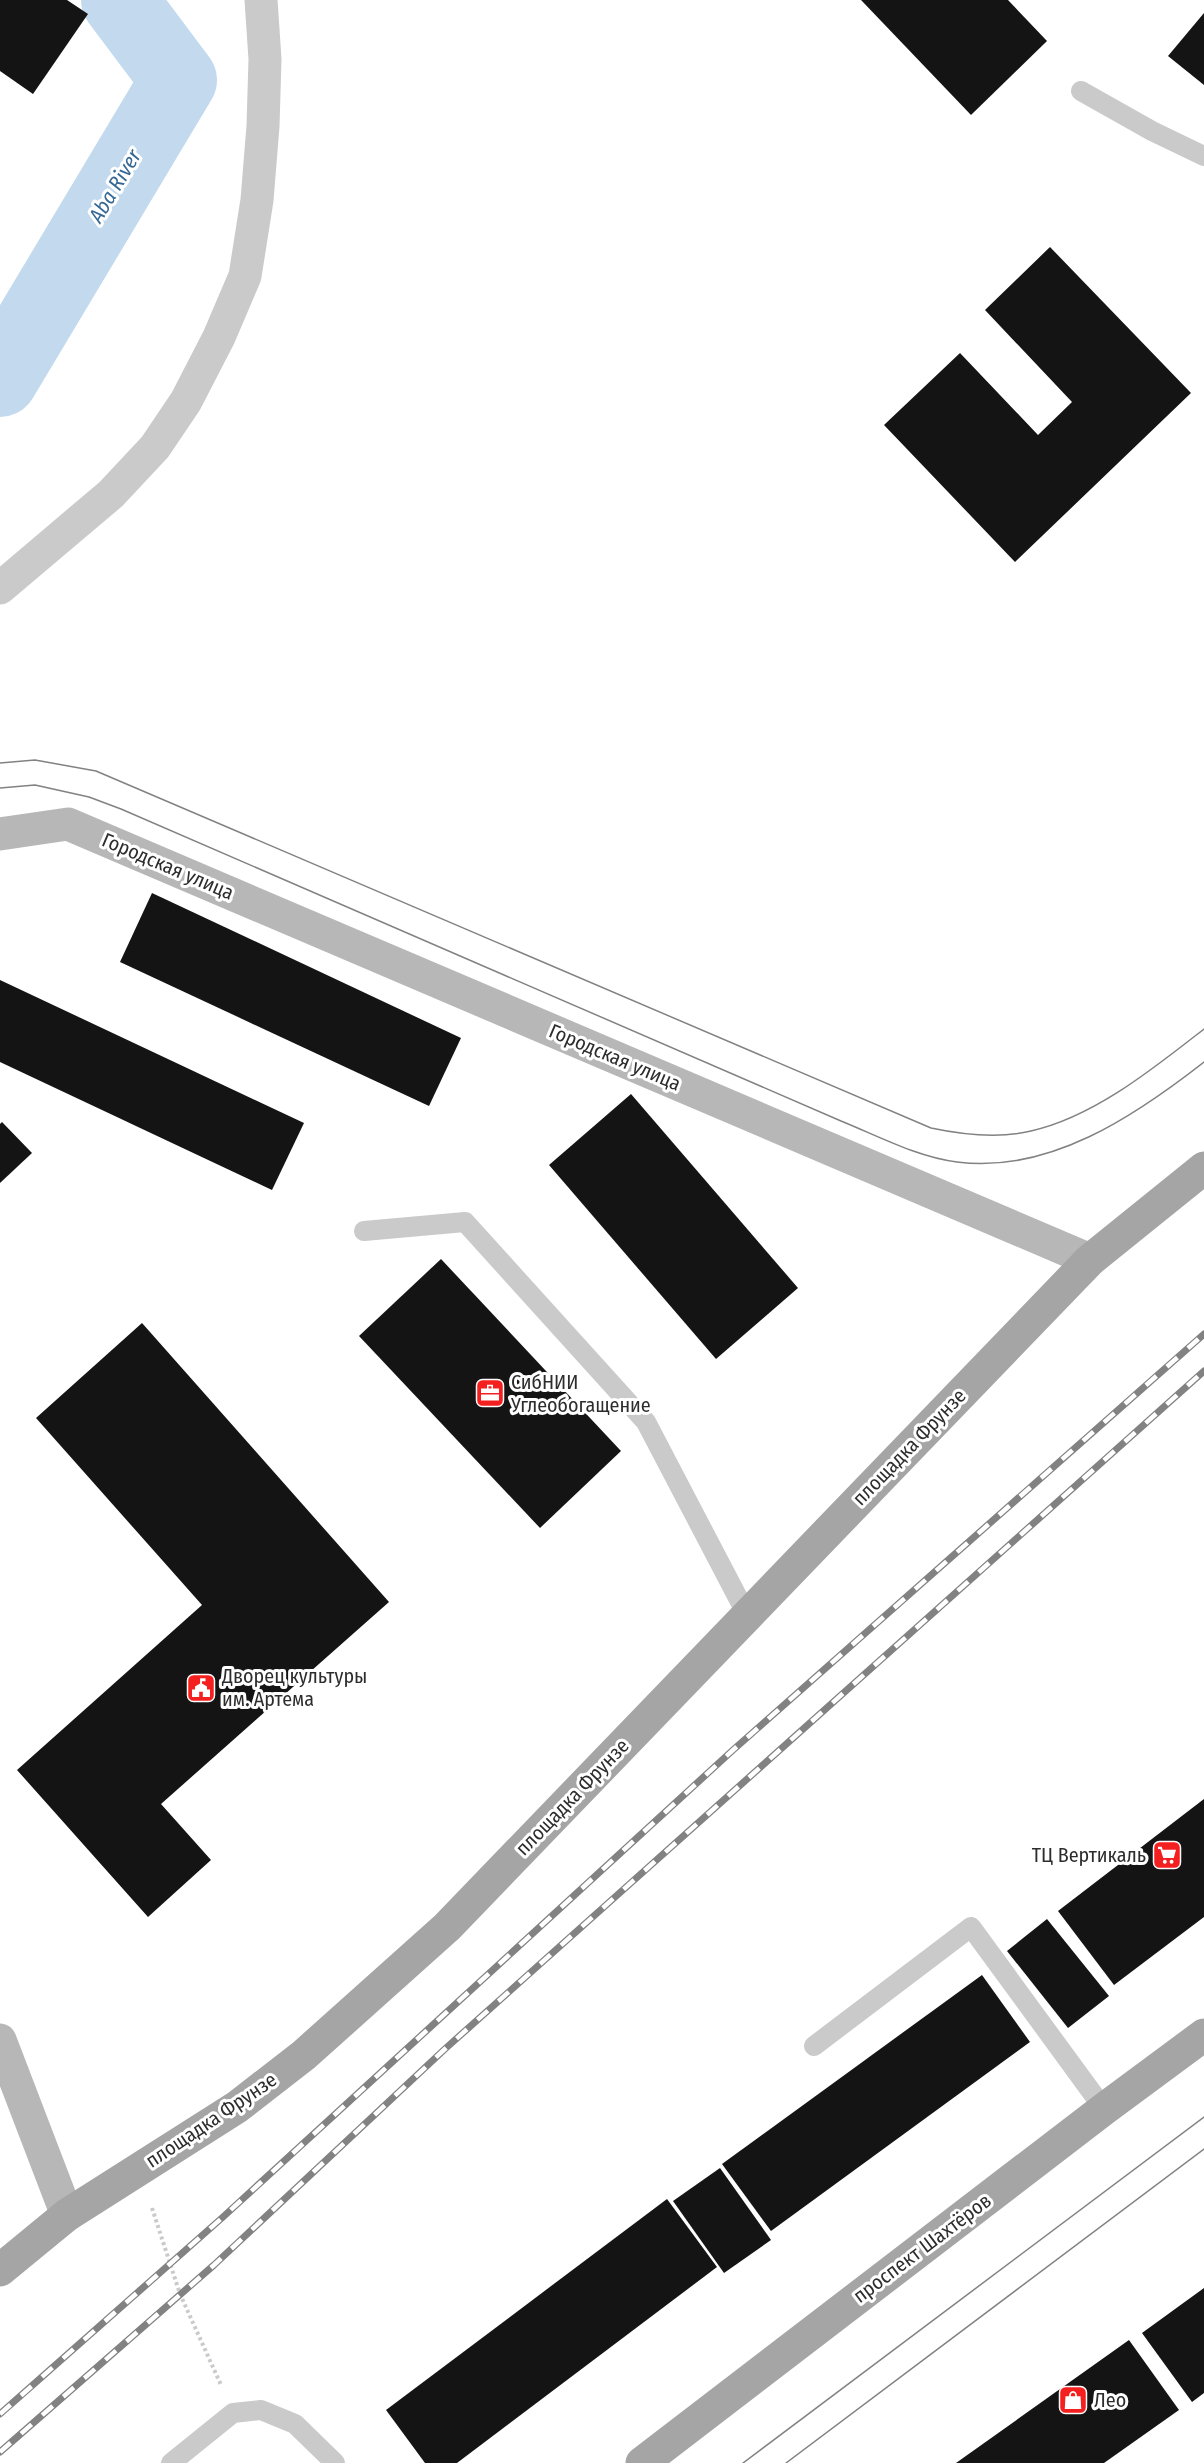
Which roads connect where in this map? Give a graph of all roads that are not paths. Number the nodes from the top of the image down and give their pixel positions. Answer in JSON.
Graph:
{"nodes":[{"id":1,"x":261,"y":0,"type":"edge"},
{"id":2,"x":1081,"y":91,"type":"dead end"},
{"id":3,"x":1204,"y":156,"type":"edge"},
{"id":4,"x":0,"y":588,"type":"edge"},
{"id":5,"x":0,"y":834,"type":"edge"},
{"id":6,"x":1204,"y":1168,"type":"edge"},
{"id":7,"x":364,"y":1231,"type":"dead end"},
{"id":8,"x":1090,"y":1260,"type":"junction"},
{"id":9,"x":747,"y":1615,"type":"junction"},
{"id":10,"x":1204,"y":2035,"type":"edge"},
{"id":11,"x":0,"y":2040,"type":"edge"},
{"id":12,"x":814,"y":2046,"type":"dead end"},
{"id":13,"x":1104,"y":2109,"type":"junction"},
{"id":14,"x":67,"y":2215,"type":"junction"},
{"id":15,"x":0,"y":2270,"type":"edge"},
{"id":16,"x":171,"y":2463,"type":"edge"},
{"id":17,"x":335,"y":2463,"type":"edge"},
{"id":18,"x":642,"y":2463,"type":"edge"}],
"edges":[{"from":1,"to":4,"type":"street"},
{"from":2,"to":3,"type":"lane"},
{"from":5,"to":8,"type":"main road","name":"Городская улица"},
{"from":6,"to":8,"type":"main road"},
{"from":7,"to":9,"type":"lane"},
{"from":8,"to":9,"type":"main road","name":"площадка Фрунзе"},
{"from":9,"to":14,"type":"main road","name":"площадка Фрунзе"},
{"from":10,"to":13,"type":"main road","name":"проспект Шахтёров"},
{"from":11,"to":14,"type":"main road"},
{"from":12,"to":13,"type":"lane"},
{"from":13,"to":18,"type":"main road","name":"проспект Шахтёров"},
{"from":14,"to":15,"type":"main road","name":"площадка Фрунзе"},
{"from":16,"to":17,"type":"lane"}]}
